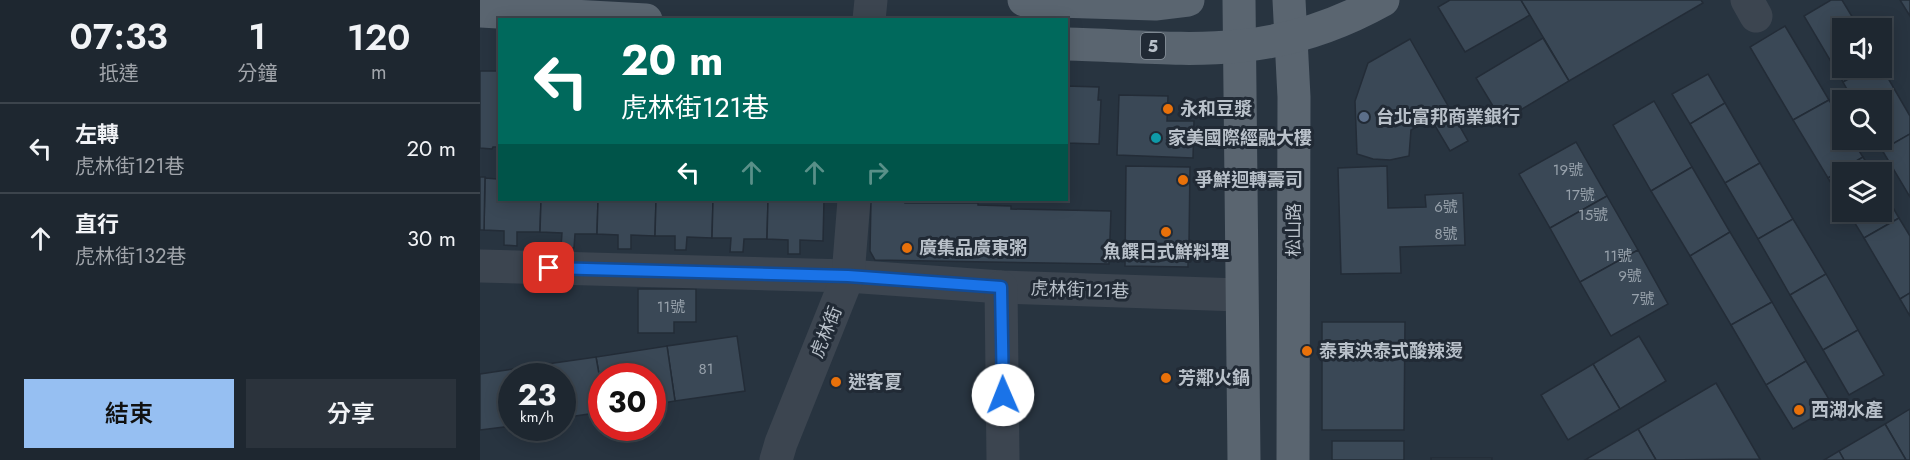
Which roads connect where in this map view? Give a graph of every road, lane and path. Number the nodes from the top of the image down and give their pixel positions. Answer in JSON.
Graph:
{"nodes":[{"id":1,"x":871,"y":0,"type":"edge"},
{"id":2,"x":1024,"y":0,"type":"edge"},
{"id":3,"x":1188,"y":0,"type":"edge"},
{"id":4,"x":1239,"y":0,"type":"edge"},
{"id":5,"x":1290,"y":0,"type":"edge"},
{"id":6,"x":1383,"y":0,"type":"edge"},
{"id":7,"x":480,"y":11,"type":"edge"},
{"id":8,"x":609,"y":18,"type":"edge"},
{"id":9,"x":869,"y":18,"type":"edge"},
{"id":10,"x":1291,"y":37,"type":"junction"},
{"id":11,"x":1068,"y":44,"type":"edge"},
{"id":12,"x":1240,"y":46,"type":"junction"},
{"id":13,"x":854,"y":201,"type":"edge"},
{"id":14,"x":480,"y":266,"type":"edge"},
{"id":15,"x":848,"y":276,"type":"junction"},
{"id":16,"x":1001,"y":287,"type":"junction"},
{"id":17,"x":1240,"y":295,"type":"junction"},
{"id":18,"x":776,"y":460,"type":"edge"},
{"id":19,"x":1003,"y":460,"type":"edge"},
{"id":20,"x":1244,"y":460,"type":"edge"},
{"id":21,"x":1293,"y":460,"type":"edge"}],
"edges":[{"from":1,"to":9,"type":"street"},
{"from":2,"to":3,"type":"main road"},
{"from":4,"to":12,"type":"main road"},
{"from":5,"to":10,"type":"main road","name":"松山路"},
{"from":6,"to":10,"type":"main road","number":"5"},
{"from":7,"to":8,"type":"main road"},
{"from":10,"to":12,"type":"main road","number":"5"},
{"from":10,"to":21,"type":"main road","name":"松山路"},
{"from":11,"to":12,"type":"main road","number":"5"},
{"from":12,"to":17,"type":"main road"},
{"from":13,"to":15,"type":"street","name":"虎林街"},
{"from":14,"to":15,"type":"street","name":"虎林街121巷"},
{"from":15,"to":16,"type":"street","name":"虎林街121巷"},
{"from":15,"to":18,"type":"street","name":"虎林街"},
{"from":16,"to":17,"type":"street","name":"虎林街121巷"},
{"from":16,"to":19,"type":"street"},
{"from":17,"to":20,"type":"main road"}]}
